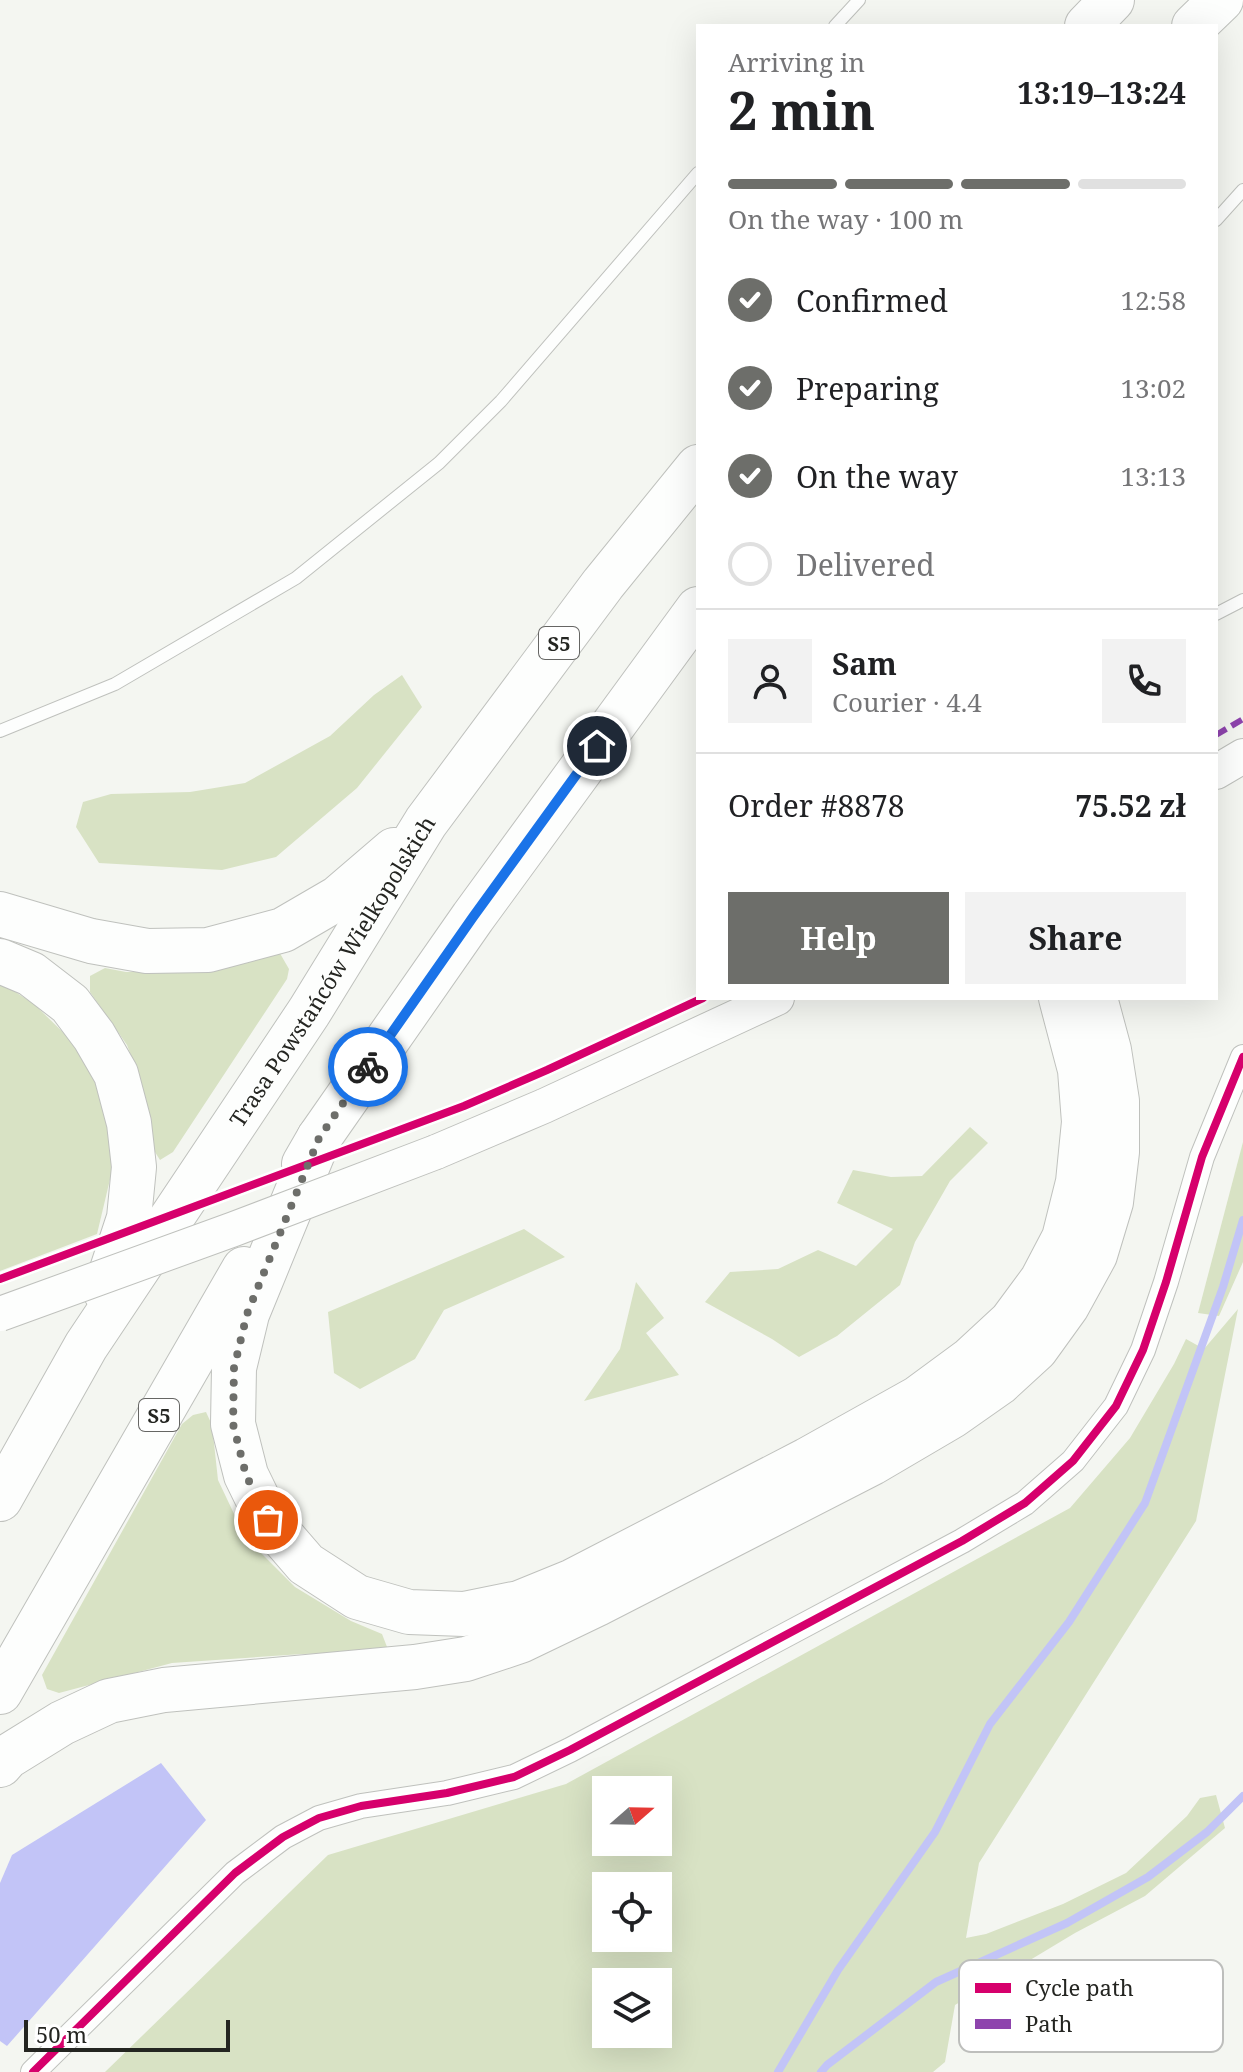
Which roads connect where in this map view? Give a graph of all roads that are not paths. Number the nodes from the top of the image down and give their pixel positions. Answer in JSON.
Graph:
{"nodes":[{"id":1,"x":859,"y":0,"type":"edge"},
{"id":2,"x":1112,"y":0,"type":"edge"},
{"id":3,"x":1221,"y":0,"type":"edge"},
{"id":4,"x":837,"y":24,"type":"edge"},
{"id":5,"x":1089,"y":24,"type":"edge"},
{"id":6,"x":1196,"y":24,"type":"edge"},
{"id":7,"x":696,"y":175,"type":"edge"},
{"id":8,"x":1243,"y":190,"type":"edge"},
{"id":9,"x":1218,"y":218,"type":"edge"},
{"id":10,"x":696,"y":469,"type":"edge"},
{"id":11,"x":1243,"y":600,"type":"edge"},
{"id":12,"x":696,"y":612,"type":"edge"},
{"id":13,"x":1218,"y":613,"type":"edge"},
{"id":14,"x":0,"y":731,"type":"edge"},
{"id":15,"x":1243,"y":756,"type":"edge"},
{"id":16,"x":1218,"y":771,"type":"edge"},
{"id":17,"x":426,"y":822,"type":"junction"},
{"id":18,"x":0,"y":914,"type":"edge"},
{"id":19,"x":0,"y":961,"type":"edge"},
{"id":20,"x":773,"y":1000,"type":"edge"},
{"id":21,"x":1062,"y":1000,"type":"edge"},
{"id":22,"x":1096,"y":1000,"type":"edge"},
{"id":23,"x":1243,"y":1057,"type":"edge"},
{"id":24,"x":319,"y":1138,"type":"junction"},
{"id":25,"x":0,"y":1314,"type":"edge"},
{"id":26,"x":86,"y":1346,"type":"junction"},
{"id":27,"x":0,"y":1499,"type":"edge"},
{"id":28,"x":0,"y":1692,"type":"edge"},
{"id":29,"x":0,"y":1765,"type":"edge"},
{"id":30,"x":33,"y":2072,"type":"edge"}],
"edges":[{"from":1,"to":4,"type":"lane"},
{"from":2,"to":5,"type":"highway"},
{"from":3,"to":6,"type":"highway"},
{"from":7,"to":14,"type":"lane"},
{"from":8,"to":9,"type":"lane"},
{"from":10,"to":17,"type":"highway","name":"Trasa Powstańców Wielkopolskich","number":"S5"},
{"from":11,"to":13,"type":"lane"},
{"from":12,"to":24,"type":"highway","number":"S5"},
{"from":15,"to":16,"type":"main road"},
{"from":17,"to":18,"type":"highway"},
{"from":17,"to":26,"type":"highway","name":"Trasa Powstańców Wielkopolskich","number":"S5"},
{"from":19,"to":26,"type":"highway"},
{"from":20,"to":25,"type":"main road","bridge":true},
{"from":21,"to":24,"type":"highway"},
{"from":22,"to":29,"type":"highway"},
{"from":23,"to":30,"type":"street"},
{"from":24,"to":28,"type":"highway","number":"S5"},
{"from":26,"to":27,"type":"highway","name":"Trasa Powstańców Wielkopolskich","number":"S5"}]}
